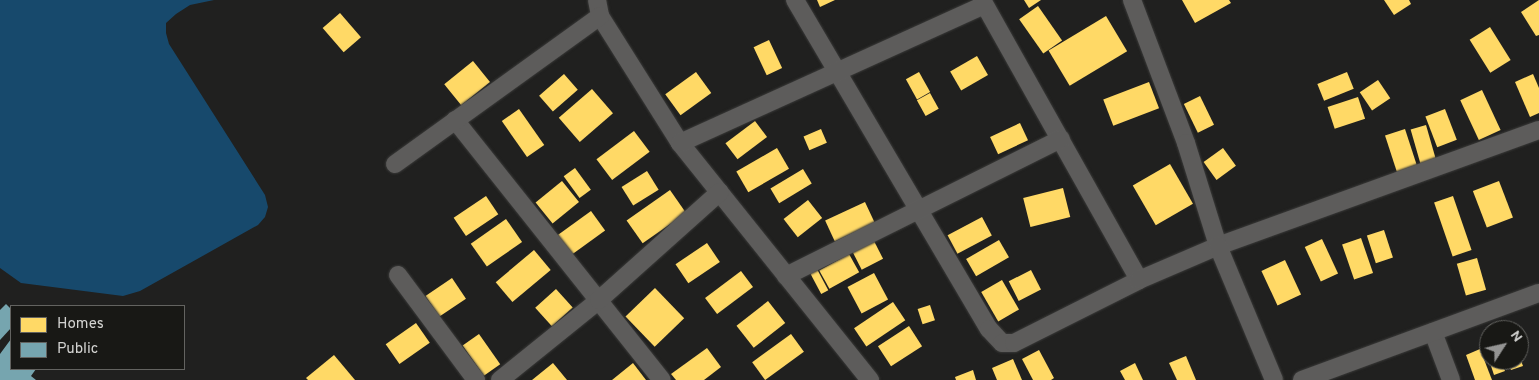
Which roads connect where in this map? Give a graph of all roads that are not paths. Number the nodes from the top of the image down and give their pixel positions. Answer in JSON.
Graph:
{"nodes":[{"id":1,"x":795,"y":0,"type":"edge"},
{"id":2,"x":1132,"y":0,"type":"edge"},
{"id":3,"x":983,"y":2,"type":"edge"},
{"id":4,"x":599,"y":8,"type":"edge"},
{"id":5,"x":836,"y":72,"type":"junction"},
{"id":6,"x":455,"y":120,"type":"junction"},
{"id":7,"x":1539,"y":130,"type":"edge"},
{"id":8,"x":1061,"y":139,"type":"junction"},
{"id":9,"x":680,"y":142,"type":"junction"},
{"id":10,"x":395,"y":164,"type":"dead end"},
{"id":11,"x":720,"y":192,"type":"junction"},
{"id":12,"x":918,"y":210,"type":"junction"},
{"id":13,"x":1218,"y":246,"type":"junction"},
{"id":14,"x":398,"y":275,"type":"dead end"},
{"id":15,"x":786,"y":276,"type":"junction"},
{"id":16,"x":1140,"y":280,"type":"junction"},
{"id":17,"x":1539,"y":293,"type":"edge"},
{"id":18,"x":599,"y":300,"type":"junction"},
{"id":19,"x":1433,"y":332,"type":"junction"},
{"id":20,"x":476,"y":380,"type":"edge"},
{"id":21,"x":500,"y":380,"type":"edge"},
{"id":22,"x":662,"y":380,"type":"edge"},
{"id":23,"x":870,"y":380,"type":"edge"},
{"id":24,"x":1274,"y":380,"type":"edge"},
{"id":25,"x":1302,"y":380,"type":"edge"},
{"id":26,"x":1451,"y":380,"type":"edge"}],
"edges":[{"from":1,"to":5,"type":"street"},
{"from":2,"to":13,"type":"street"},
{"from":3,"to":5,"type":"street"},
{"from":3,"to":8,"type":"street"},
{"from":4,"to":6,"type":"street"},
{"from":4,"to":9,"type":"street"},
{"from":5,"to":9,"type":"street"},
{"from":5,"to":12,"type":"street"},
{"from":6,"to":10,"type":"street"},
{"from":6,"to":18,"type":"street"},
{"from":7,"to":13,"type":"street"},
{"from":8,"to":12,"type":"street"},
{"from":8,"to":16,"type":"street"},
{"from":9,"to":11,"type":"street"},
{"from":11,"to":15,"type":"street"},
{"from":11,"to":18,"type":"street"},
{"from":12,"to":15,"type":"street"},
{"from":12,"to":16,"type":"street"},
{"from":13,"to":16,"type":"street"},
{"from":13,"to":24,"type":"street"},
{"from":14,"to":20,"type":"street"},
{"from":15,"to":23,"type":"street"},
{"from":17,"to":19,"type":"street"},
{"from":18,"to":21,"type":"street"},
{"from":18,"to":22,"type":"street"},
{"from":19,"to":25,"type":"street"},
{"from":19,"to":26,"type":"street"}]}
